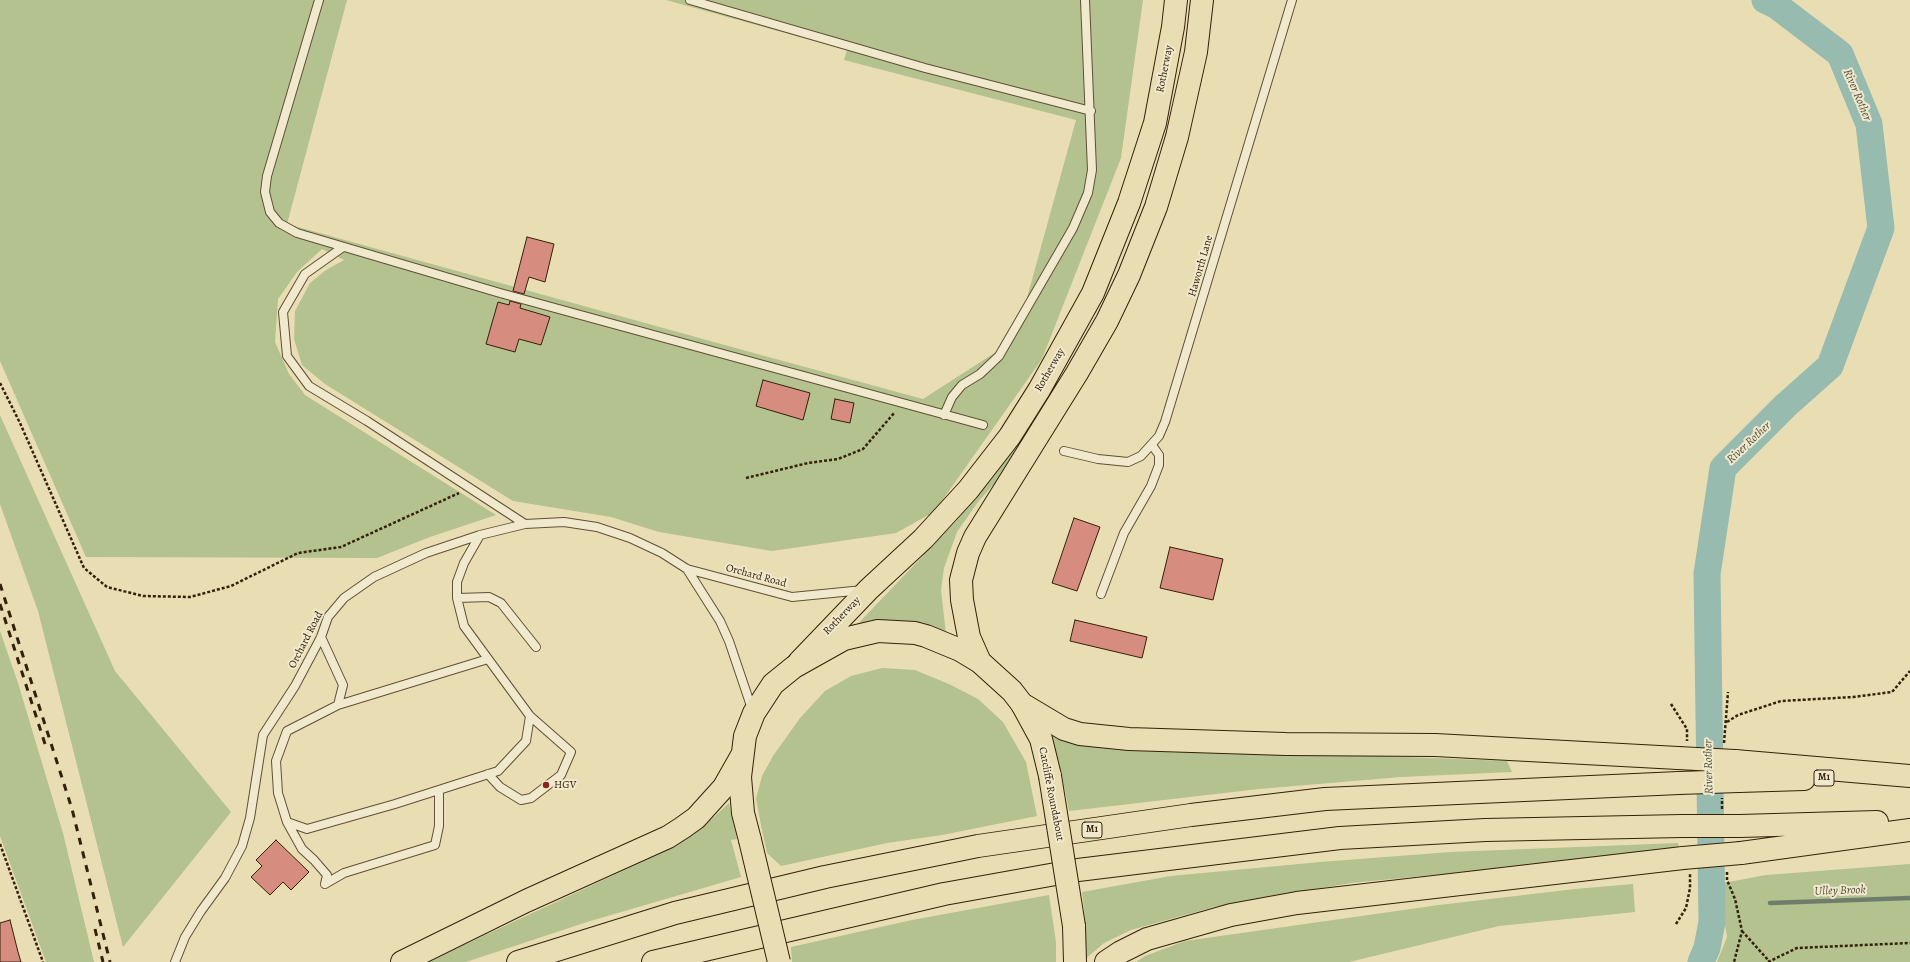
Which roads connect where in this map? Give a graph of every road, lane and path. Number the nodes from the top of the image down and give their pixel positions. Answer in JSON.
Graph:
{"nodes":[{"id":1,"x":319,"y":0,"type":"edge"},
{"id":2,"x":690,"y":0,"type":"edge"},
{"id":3,"x":1085,"y":0,"type":"edge"},
{"id":4,"x":1176,"y":0,"type":"edge"},
{"id":5,"x":1202,"y":0,"type":"edge"},
{"id":6,"x":1292,"y":0,"type":"edge"},
{"id":7,"x":1091,"y":111,"type":"junction"},
{"id":8,"x":343,"y":247,"type":"junction"},
{"id":9,"x":0,"y":383,"type":"edge"},
{"id":10,"x":901,"y":404,"type":"junction"},
{"id":11,"x":944,"y":415,"type":"junction"},
{"id":12,"x":983,"y":425,"type":"dead end"},
{"id":13,"x":1152,"y":445,"type":"junction"},
{"id":14,"x":1064,"y":451,"type":"dead end"},
{"id":15,"x":746,"y":478,"type":"dead end"},
{"id":16,"x":470,"y":488,"type":"junction"},
{"id":17,"x":525,"y":524,"type":"junction"},
{"id":18,"x":480,"y":535,"type":"junction"},
{"id":19,"x":687,"y":569,"type":"junction"},
{"id":20,"x":869,"y":589,"type":"junction"},
{"id":21,"x":1101,"y":594,"type":"dead end"},
{"id":22,"x":457,"y":598,"type":"junction"},
{"id":23,"x":321,"y":637,"type":"junction"},
{"id":24,"x":536,"y":648,"type":"dead end"},
{"id":25,"x":488,"y":659,"type":"junction"},
{"id":26,"x":980,"y":662,"type":"junction"},
{"id":27,"x":794,"y":667,"type":"junction"},
{"id":28,"x":1910,"y":671,"type":"edge"},
{"id":29,"x":1022,"y":704,"type":"junction"},
{"id":30,"x":338,"y":705,"type":"junction"},
{"id":31,"x":754,"y":712,"type":"junction"},
{"id":32,"x":530,"y":716,"type":"junction"},
{"id":33,"x":1726,"y":723,"type":"dead end"},
{"id":34,"x":741,"y":757,"type":"junction"},
{"id":35,"x":1737,"y":771,"type":"junction"},
{"id":36,"x":488,"y":774,"type":"junction"},
{"id":37,"x":1910,"y":776,"type":"edge"},
{"id":38,"x":439,"y":790,"type":"junction"},
{"id":39,"x":287,"y":822,"type":"junction"},
{"id":40,"x":1910,"y":822,"type":"edge"},
{"id":41,"x":1910,"y":830,"type":"edge"},
{"id":42,"x":0,"y":844,"type":"edge"},
{"id":43,"x":1741,"y":921,"type":"dead end"},
{"id":44,"x":1742,"y":931,"type":"junction"},
{"id":45,"x":1910,"y":943,"type":"edge"},
{"id":46,"x":43,"y":962,"type":"edge"},
{"id":47,"x":175,"y":962,"type":"edge"},
{"id":48,"x":402,"y":962,"type":"edge"},
{"id":49,"x":518,"y":962,"type":"edge"},
{"id":50,"x":653,"y":962,"type":"edge"},
{"id":51,"x":779,"y":962,"type":"edge"},
{"id":52,"x":1074,"y":962,"type":"edge"},
{"id":53,"x":1106,"y":962,"type":"edge"},
{"id":54,"x":1734,"y":962,"type":"edge"},
{"id":55,"x":1768,"y":962,"type":"edge"}],
"edges":[{"from":1,"to":8,"type":"lane"},
{"from":2,"to":7,"type":"lane"},
{"from":3,"to":7,"type":"lane"},
{"from":4,"to":20,"type":"main road","name":"Rotherway"},
{"from":5,"to":26,"type":"main road"},
{"from":6,"to":13,"type":"lane","name":"Haworth Lane"},
{"from":7,"to":11,"type":"lane"},
{"from":8,"to":10,"type":"lane"},
{"from":8,"to":16,"type":"lane"},
{"from":9,"to":16,"type":"path"},
{"from":10,"to":11,"type":"lane"},
{"from":10,"to":15,"type":"path"},
{"from":11,"to":12,"type":"lane"},
{"from":13,"to":14,"type":"lane","name":"Haworth Lane"},
{"from":13,"to":21,"type":"lane"},
{"from":16,"to":17,"type":"lane"},
{"from":17,"to":18,"type":"lane","name":"Orchard Road"},
{"from":17,"to":19,"type":"lane","name":"Orchard Road"},
{"from":18,"to":22,"type":"lane"},
{"from":18,"to":23,"type":"lane","name":"Orchard Road"},
{"from":19,"to":20,"type":"lane","name":"Orchard Road"},
{"from":19,"to":31,"type":"lane","name":"Orchard Road"},
{"from":20,"to":27,"type":"main road","name":"Rotherway"},
{"from":22,"to":24,"type":"lane"},
{"from":22,"to":25,"type":"lane"},
{"from":23,"to":30,"type":"lane"},
{"from":23,"to":47,"type":"lane","name":"Orchard Road"},
{"from":25,"to":30,"type":"lane"},
{"from":25,"to":32,"type":"lane"},
{"from":26,"to":27,"type":"main road","name":"Catcliffe Roundabout"},
{"from":26,"to":29,"type":"main road","name":"Catcliffe Roundabout"},
{"from":27,"to":31,"type":"main road","name":"Catcliffe Roundabout"},
{"from":28,"to":33,"type":"path"},
{"from":29,"to":35,"type":"main road","bridge":true},
{"from":29,"to":52,"type":"main road","name":"Catcliffe Roundabout","bridge":true},
{"from":30,"to":39,"type":"lane"},
{"from":31,"to":34,"type":"main road","name":"Catcliffe Roundabout"},
{"from":32,"to":36,"type":"lane"},
{"from":32,"to":36,"type":"lane"},
{"from":34,"to":48,"type":"main road"},
{"from":34,"to":51,"type":"main road","name":"Catcliffe Roundabout","bridge":true},
{"from":35,"to":37,"type":"main road","number":"M1"},
{"from":35,"to":49,"type":"main road","number":"M1","bridge":true},
{"from":36,"to":38,"type":"lane"},
{"from":38,"to":39,"type":"lane"},
{"from":38,"to":39,"type":"lane"},
{"from":40,"to":50,"type":"main road","bridge":true},
{"from":41,"to":53,"type":"main road","bridge":true},
{"from":42,"to":46,"type":"path"},
{"from":43,"to":44,"type":"path"},
{"from":44,"to":54,"type":"path"},
{"from":44,"to":55,"type":"path"},
{"from":45,"to":55,"type":"path"}]}
